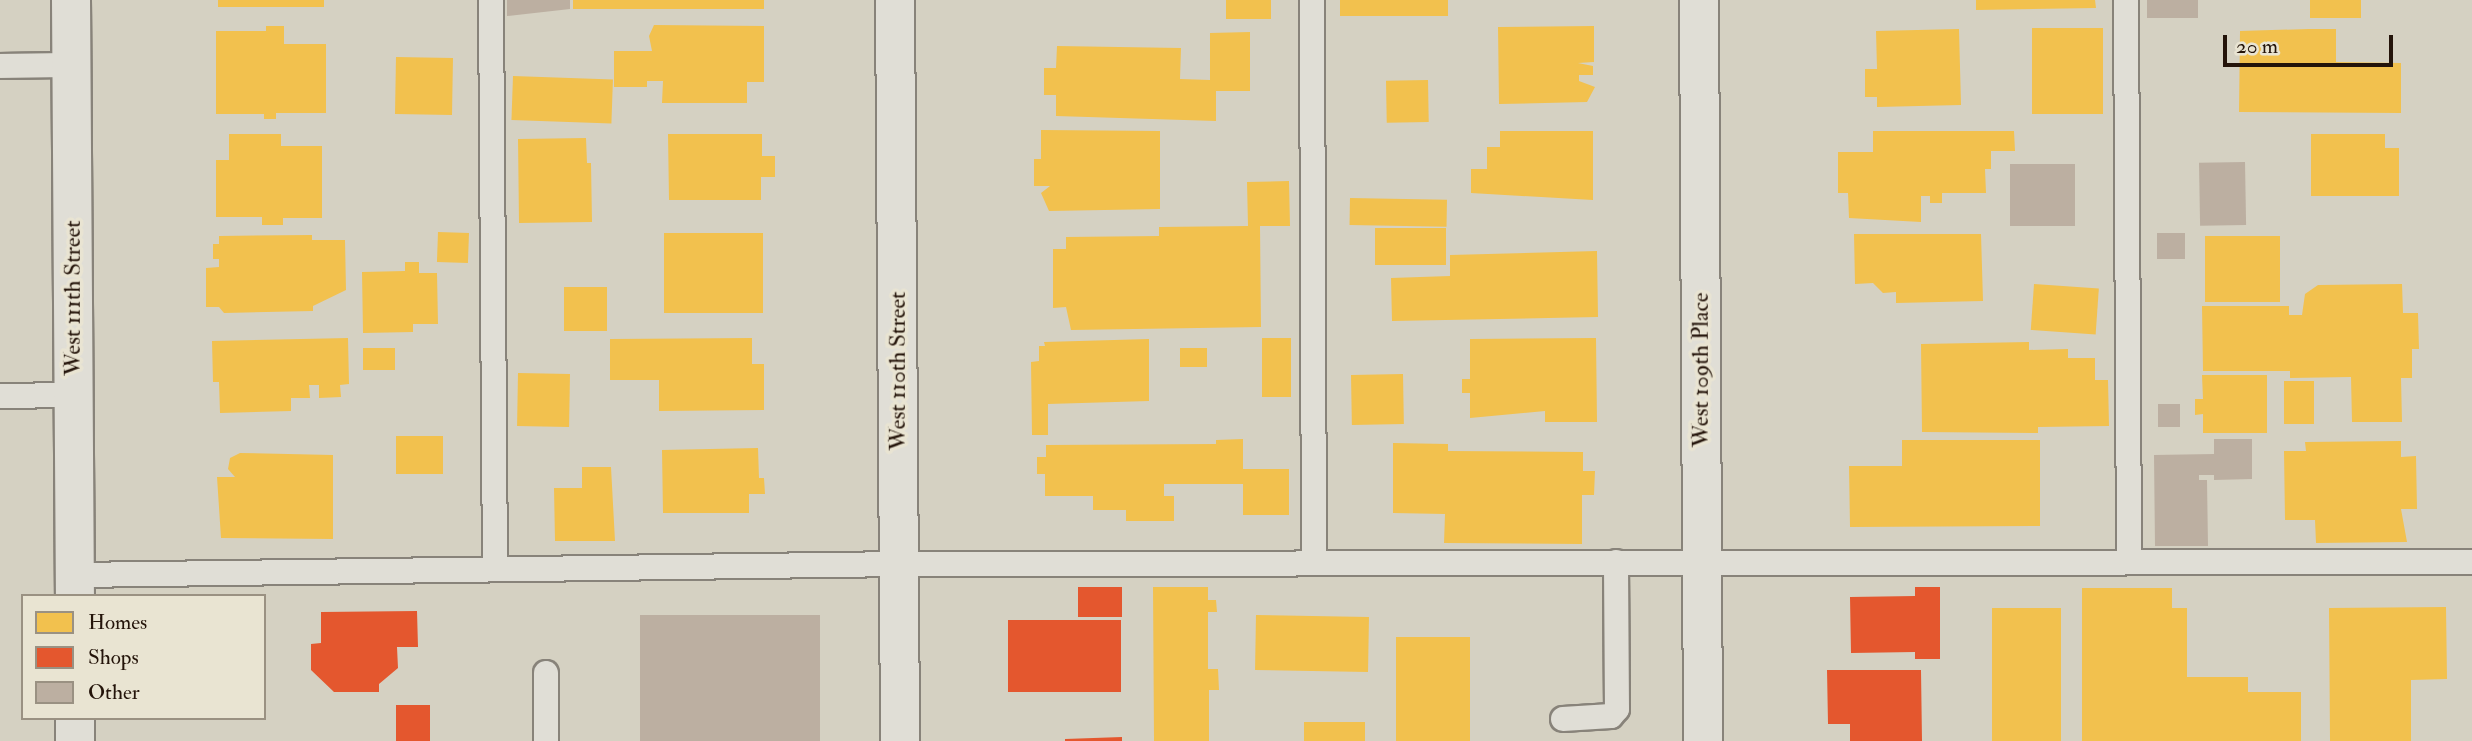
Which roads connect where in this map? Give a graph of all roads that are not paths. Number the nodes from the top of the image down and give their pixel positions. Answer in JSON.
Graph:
{"nodes":[{"id":1,"x":71,"y":0,"type":"edge"},
{"id":2,"x":491,"y":0,"type":"edge"},
{"id":3,"x":895,"y":0,"type":"edge"},
{"id":4,"x":1312,"y":0,"type":"edge"},
{"id":5,"x":1699,"y":0,"type":"edge"},
{"id":6,"x":2126,"y":0,"type":"edge"},
{"id":7,"x":72,"y":65,"type":"junction"},
{"id":8,"x":0,"y":66,"type":"edge"},
{"id":9,"x":74,"y":395,"type":"junction"},
{"id":10,"x":0,"y":396,"type":"edge"},
{"id":11,"x":1616,"y":562,"type":"junction"},
{"id":12,"x":1702,"y":562,"type":"junction"},
{"id":13,"x":2129,"y":562,"type":"junction"},
{"id":14,"x":2472,"y":562,"type":"edge"},
{"id":15,"x":1314,"y":563,"type":"junction"},
{"id":16,"x":899,"y":564,"type":"junction"},
{"id":17,"x":495,"y":569,"type":"junction"},
{"id":18,"x":75,"y":585,"type":"edge"},
{"id":19,"x":546,"y":673,"type":"dead end"},
{"id":20,"x":1563,"y":719,"type":"dead end"},
{"id":21,"x":75,"y":720,"type":"edge"},
{"id":22,"x":75,"y":741,"type":"edge"},
{"id":23,"x":546,"y":741,"type":"edge"},
{"id":24,"x":900,"y":741,"type":"edge"},
{"id":25,"x":1703,"y":741,"type":"edge"}],
"edges":[{"from":1,"to":7,"type":"street","name":"West 111th Street"},
{"from":2,"to":17,"type":"lane"},
{"from":3,"to":16,"type":"street","name":"West 110th Street"},
{"from":4,"to":15,"type":"lane"},
{"from":5,"to":12,"type":"street","name":"West 109th Place"},
{"from":6,"to":13,"type":"lane"},
{"from":7,"to":8,"type":"lane"},
{"from":7,"to":9,"type":"street","name":"West 111th Street"},
{"from":9,"to":10,"type":"lane"},
{"from":9,"to":18,"type":"street","name":"West 111th Street"},
{"from":11,"to":12,"type":"lane"},
{"from":11,"to":15,"type":"lane"},
{"from":11,"to":20,"type":"lane"},
{"from":12,"to":13,"type":"lane"},
{"from":12,"to":25,"type":"street","name":"West 109th Place"},
{"from":13,"to":14,"type":"lane"},
{"from":15,"to":16,"type":"lane"},
{"from":16,"to":17,"type":"lane"},
{"from":16,"to":24,"type":"street","name":"West 110th Street"},
{"from":17,"to":18,"type":"lane"},
{"from":19,"to":23,"type":"lane"},
{"from":21,"to":22,"type":"street"}]}
